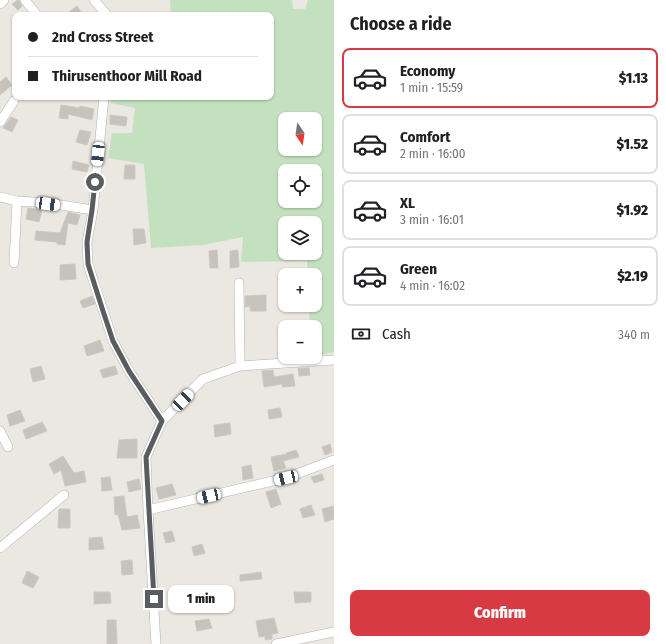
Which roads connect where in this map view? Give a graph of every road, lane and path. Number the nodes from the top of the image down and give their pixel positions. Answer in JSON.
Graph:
{"nodes":[{"id":1,"x":4,"y":0,"type":"edge"},
{"id":2,"x":25,"y":0,"type":"edge"},
{"id":3,"x":94,"y":0,"type":"edge"},
{"id":4,"x":0,"y":4,"type":"edge"},
{"id":5,"x":35,"y":12,"type":"edge"},
{"id":6,"x":104,"y":12,"type":"edge"},
{"id":7,"x":104,"y":100,"type":"edge"},
{"id":8,"x":14,"y":101,"type":"dead end"},
{"id":9,"x":0,"y":122,"type":"edge"},
{"id":10,"x":0,"y":197,"type":"edge"},
{"id":11,"x":17,"y":202,"type":"junction"},
{"id":12,"x":92,"y":210,"type":"junction"},
{"id":13,"x":14,"y":263,"type":"dead end"},
{"id":14,"x":239,"y":283,"type":"dead end"},
{"id":15,"x":334,"y":360,"type":"edge"},
{"id":16,"x":240,"y":366,"type":"junction"},
{"id":17,"x":162,"y":421,"type":"junction"},
{"id":18,"x":0,"y":431,"type":"edge"},
{"id":19,"x":8,"y":447,"type":"dead end"},
{"id":20,"x":334,"y":460,"type":"edge"},
{"id":21,"x":64,"y":495,"type":"dead end"},
{"id":22,"x":148,"y":510,"type":"junction"},
{"id":23,"x":0,"y":548,"type":"edge"},
{"id":24,"x":334,"y":632,"type":"edge"},
{"id":25,"x":156,"y":644,"type":"edge"},
{"id":26,"x":276,"y":644,"type":"edge"}],
"edges":[{"from":1,"to":4,"type":"street"},
{"from":2,"to":5,"type":"street"},
{"from":3,"to":6,"type":"street"},
{"from":7,"to":12,"type":"street"},
{"from":8,"to":9,"type":"street"},
{"from":10,"to":11,"type":"street"},
{"from":11,"to":12,"type":"street"},
{"from":11,"to":13,"type":"street"},
{"from":12,"to":17,"type":"street"},
{"from":14,"to":16,"type":"street"},
{"from":15,"to":16,"type":"street"},
{"from":16,"to":17,"type":"street"},
{"from":17,"to":22,"type":"street"},
{"from":18,"to":19,"type":"street"},
{"from":20,"to":22,"type":"street"},
{"from":21,"to":23,"type":"street"},
{"from":22,"to":25,"type":"street"},
{"from":24,"to":26,"type":"street"}]}
